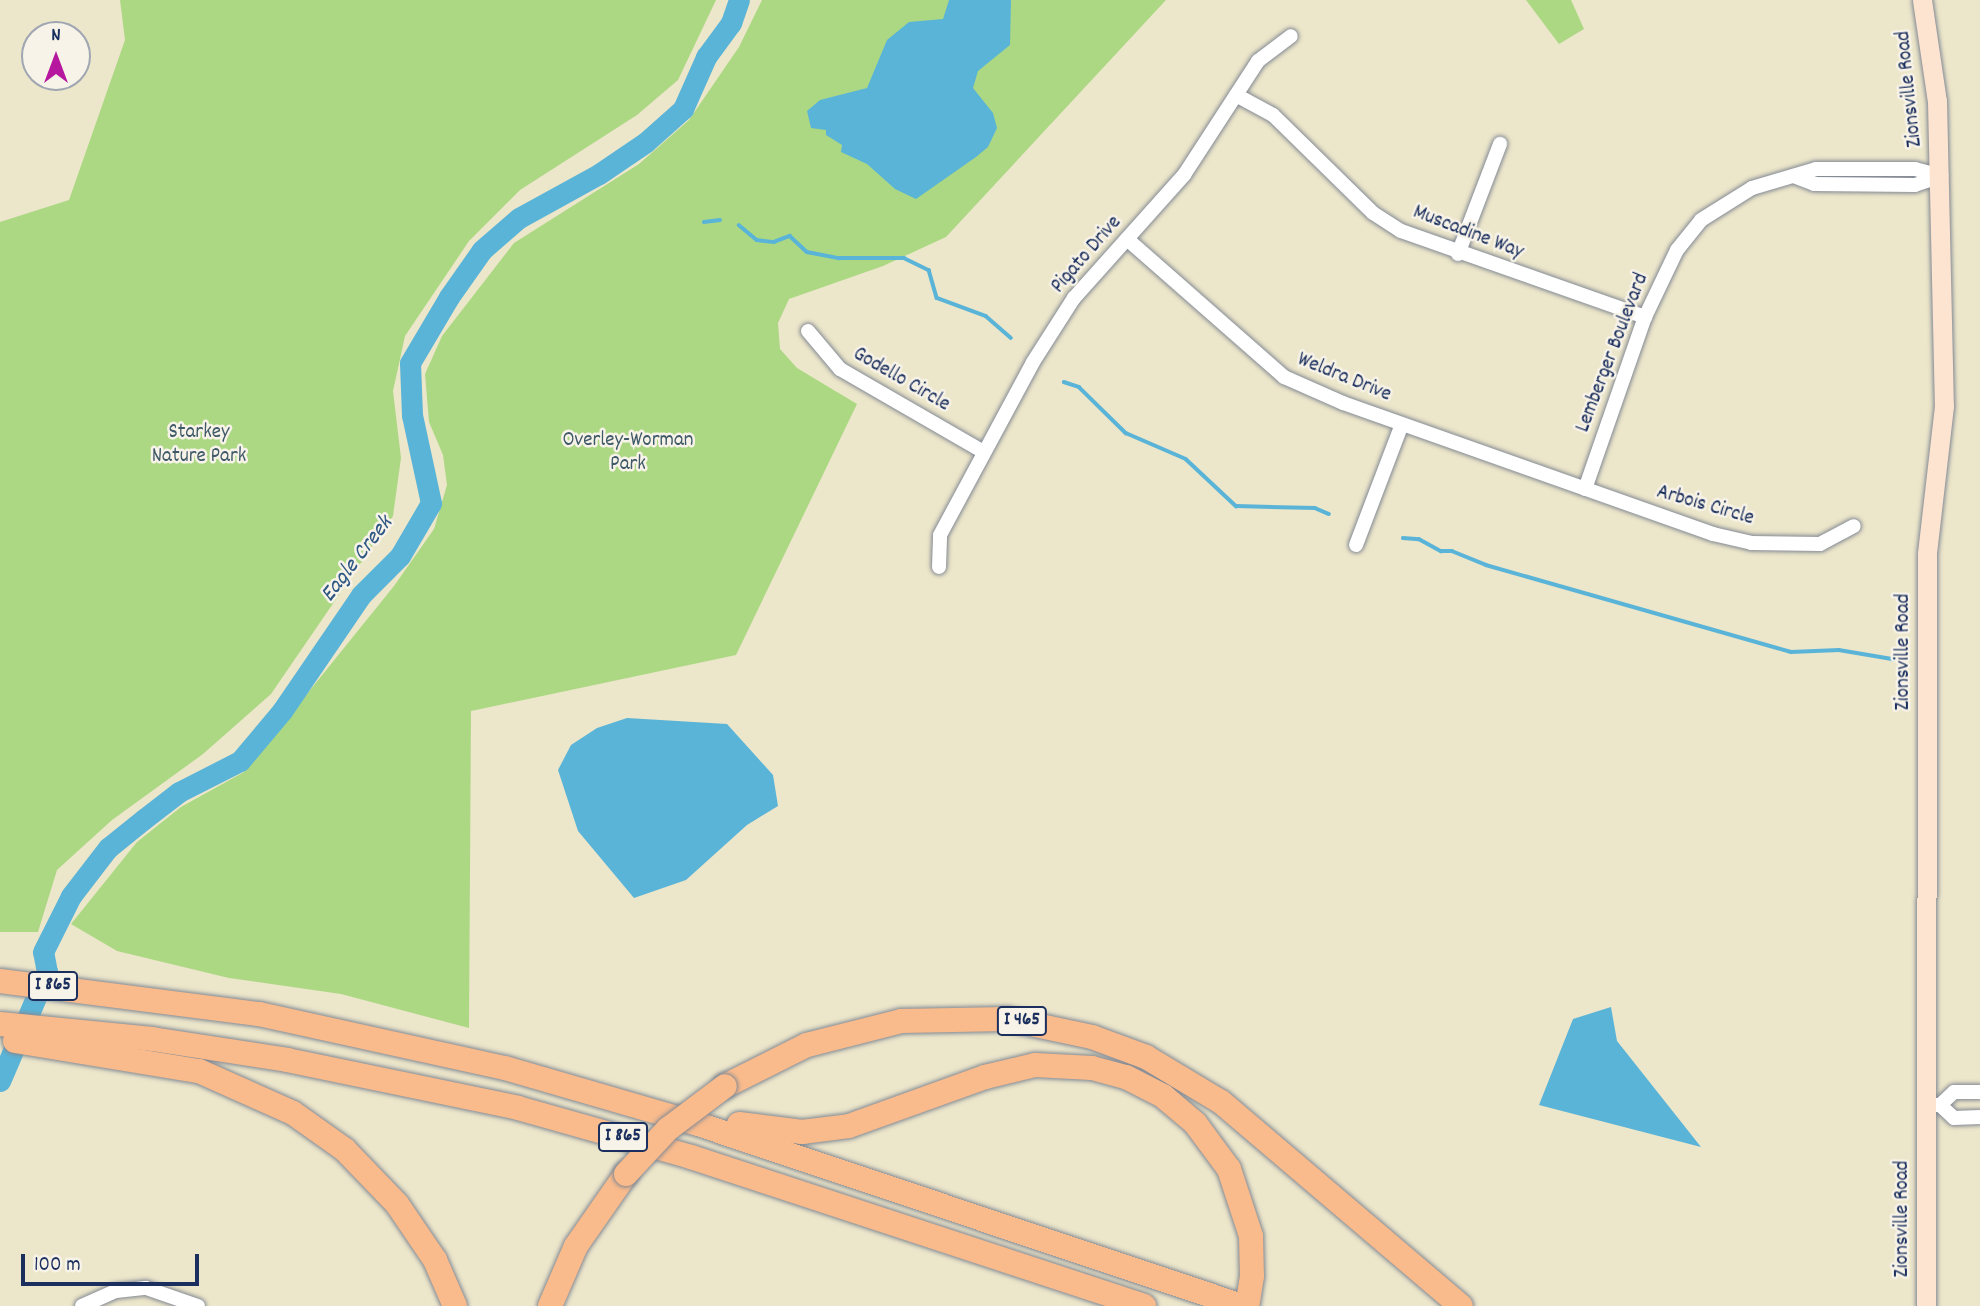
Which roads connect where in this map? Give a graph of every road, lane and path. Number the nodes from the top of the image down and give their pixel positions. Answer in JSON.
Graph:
{"nodes":[{"id":1,"x":1922,"y":0,"type":"edge"},
{"id":2,"x":1291,"y":36,"type":"dead end"},
{"id":3,"x":1236,"y":95,"type":"junction"},
{"id":4,"x":1500,"y":144,"type":"dead end"},
{"id":5,"x":1941,"y":176,"type":"junction"},
{"id":6,"x":1127,"y":239,"type":"junction"},
{"id":7,"x":1458,"y":254,"type":"junction"},
{"id":8,"x":1645,"y":317,"type":"junction"},
{"id":9,"x":808,"y":331,"type":"dead end"},
{"id":10,"x":1402,"y":424,"type":"junction"},
{"id":11,"x":984,"y":452,"type":"junction"},
{"id":12,"x":1585,"y":489,"type":"junction"},
{"id":13,"x":1854,"y":527,"type":"dead end"},
{"id":14,"x":1356,"y":545,"type":"dead end"},
{"id":15,"x":939,"y":567,"type":"dead end"},
{"id":16,"x":0,"y":981,"type":"edge"},
{"id":17,"x":0,"y":1024,"type":"edge"},
{"id":18,"x":0,"y":1039,"type":"edge"},
{"id":19,"x":82,"y":1041,"type":"junction"},
{"id":20,"x":1980,"y":1092,"type":"edge"},
{"id":21,"x":619,"y":1098,"type":"junction"},
{"id":22,"x":1933,"y":1105,"type":"junction"},
{"id":23,"x":1980,"y":1118,"type":"edge"},
{"id":24,"x":82,"y":1306,"type":"edge"},
{"id":25,"x":198,"y":1306,"type":"edge"},
{"id":26,"x":455,"y":1306,"type":"edge"},
{"id":27,"x":550,"y":1306,"type":"edge"},
{"id":28,"x":1144,"y":1306,"type":"edge"},
{"id":29,"x":1245,"y":1306,"type":"edge"},
{"id":30,"x":1461,"y":1306,"type":"edge"},
{"id":31,"x":1926,"y":1306,"type":"edge"}],
"edges":[{"from":1,"to":5,"type":"main road","name":"Zionsville Road"},
{"from":2,"to":3,"type":"street","name":"Pigato Drive"},
{"from":3,"to":6,"type":"street","name":"Pigato Drive"},
{"from":3,"to":7,"type":"street","name":"Muscadine Way"},
{"from":4,"to":7,"type":"street"},
{"from":5,"to":8,"type":"street","name":"Lemberger Boulevard"},
{"from":5,"to":22,"type":"main road","name":"Zionsville Road"},
{"from":6,"to":10,"type":"street","name":"Weldra Drive"},
{"from":6,"to":11,"type":"street","name":"Pigato Drive"},
{"from":7,"to":8,"type":"street","name":"Muscadine Way"},
{"from":8,"to":12,"type":"street","name":"Lemberger Boulevard"},
{"from":9,"to":11,"type":"street","name":"Godello Circle"},
{"from":10,"to":12,"type":"street","name":"Weldra Drive"},
{"from":10,"to":14,"type":"street"},
{"from":11,"to":15,"type":"street","name":"Pigato Drive"},
{"from":12,"to":13,"type":"street","name":"Arbois Circle"},
{"from":16,"to":21,"type":"highway","number":"I 865"},
{"from":17,"to":19,"type":"highway","number":"I 865"},
{"from":18,"to":19,"type":"highway"},
{"from":19,"to":26,"type":"highway"},
{"from":19,"to":28,"type":"highway","number":"I 865"},
{"from":20,"to":22,"type":"street"},
{"from":21,"to":29,"type":"highway","number":"I 865"},
{"from":21,"to":29,"type":"highway"},
{"from":22,"to":23,"type":"street"},
{"from":22,"to":31,"type":"main road","name":"Zionsville Road"},
{"from":24,"to":25,"type":"street"},
{"from":27,"to":30,"type":"highway","number":"I 465","bridge":true}]}
